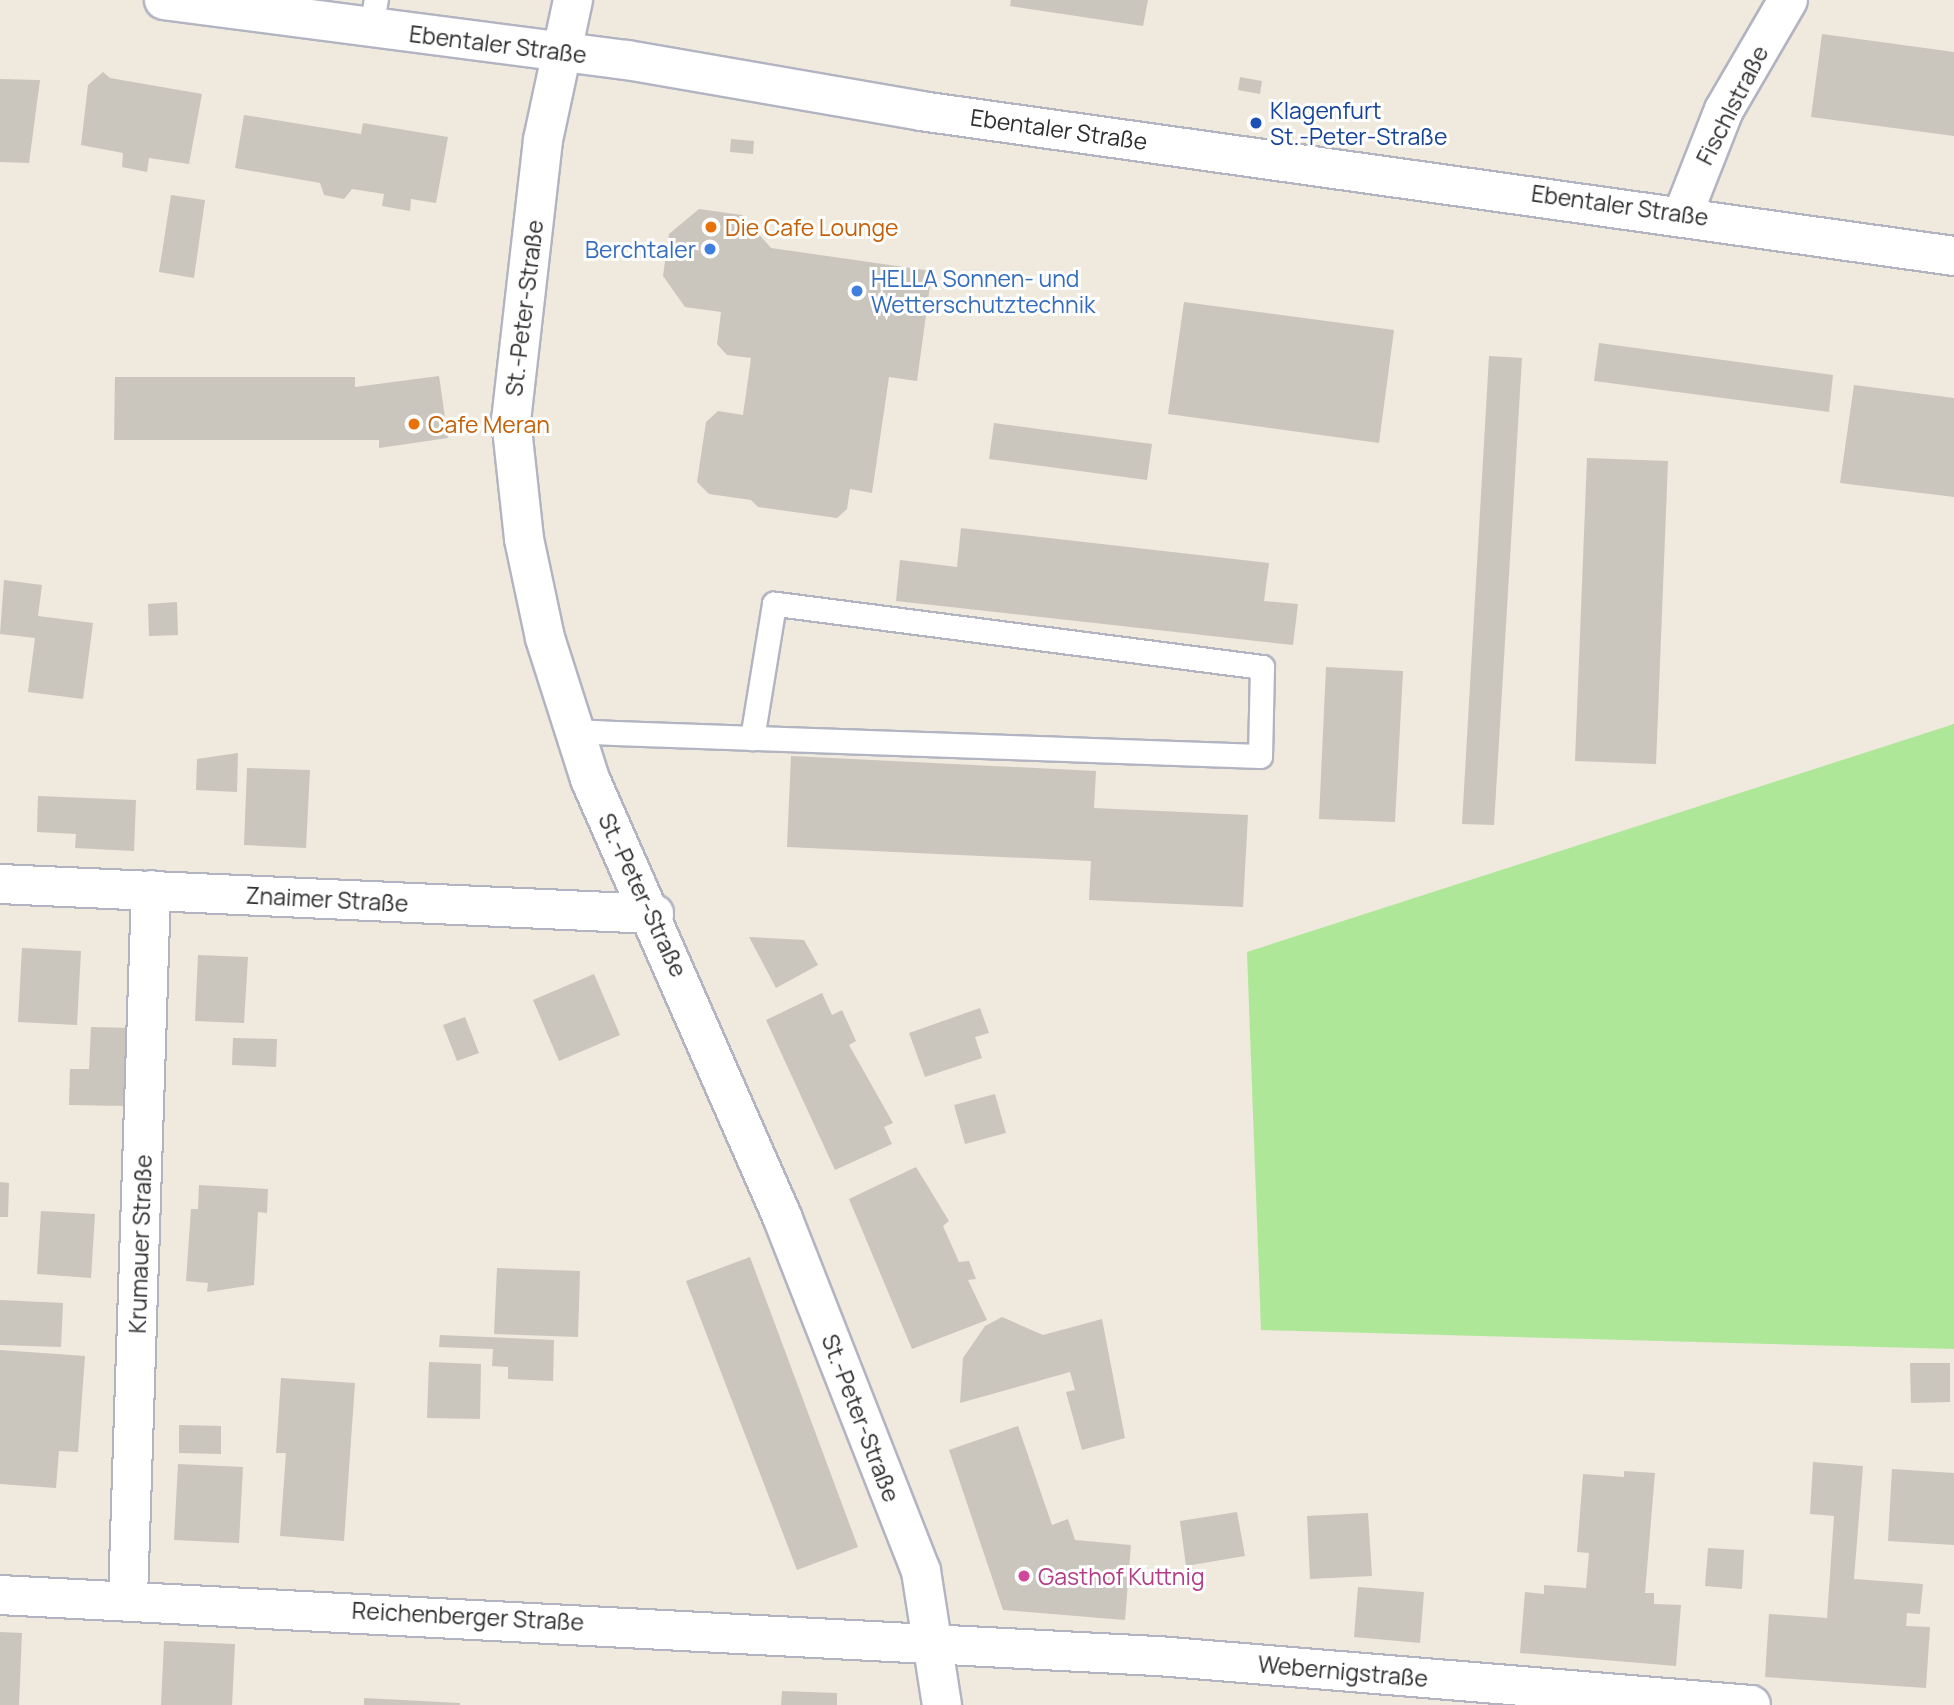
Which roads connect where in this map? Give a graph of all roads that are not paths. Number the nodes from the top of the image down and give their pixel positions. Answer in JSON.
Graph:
{"nodes":[{"id":1,"x":164,"y":0,"type":"edge"},
{"id":2,"x":573,"y":0,"type":"edge"},
{"id":3,"x":1788,"y":0,"type":"edge"},
{"id":4,"x":374,"y":14,"type":"edge"},
{"id":5,"x":563,"y":52,"type":"junction"},
{"id":6,"x":1683,"y":215,"type":"junction"},
{"id":7,"x":1954,"y":256,"type":"edge"},
{"id":8,"x":573,"y":731,"type":"junction"},
{"id":9,"x":752,"y":738,"type":"junction"},
{"id":10,"x":0,"y":884,"type":"edge"},
{"id":11,"x":151,"y":891,"type":"junction"},
{"id":12,"x":654,"y":914,"type":"junction"},
{"id":13,"x":0,"y":1595,"type":"edge"},
{"id":14,"x":128,"y":1598,"type":"junction"},
{"id":15,"x":935,"y":1642,"type":"junction"},
{"id":16,"x":942,"y":1705,"type":"edge"},
{"id":17,"x":1751,"y":1705,"type":"edge"}],
"edges":[{"from":1,"to":4,"type":"street","name":"Ebentaler Straße"},
{"from":2,"to":5,"type":"street","name":"St.-Peter-Straße"},
{"from":3,"to":6,"type":"street","name":"Fischlstraße"},
{"from":4,"to":5,"type":"street","name":"Ebentaler Straße"},
{"from":5,"to":6,"type":"street","name":"Ebentaler Straße"},
{"from":5,"to":8,"type":"street","name":"St.-Peter-Straße"},
{"from":6,"to":7,"type":"street","name":"Ebentaler Straße"},
{"from":8,"to":9,"type":"lane"},
{"from":8,"to":12,"type":"street","name":"St.-Peter-Straße"},
{"from":9,"to":9,"type":"lane"},
{"from":10,"to":11,"type":"street","name":"Znaimer Straße"},
{"from":11,"to":12,"type":"street","name":"Znaimer Straße"},
{"from":11,"to":14,"type":"street","name":"Krumauer Straße"},
{"from":12,"to":15,"type":"street","name":"St.-Peter-Straße"},
{"from":13,"to":14,"type":"street","name":"Reichenberger Straße"},
{"from":14,"to":15,"type":"street","name":"Reichenberger Straße"},
{"from":15,"to":16,"type":"street","name":"St.-Peter-Straße"},
{"from":15,"to":17,"type":"street","name":"Webernigstraße"}]}
